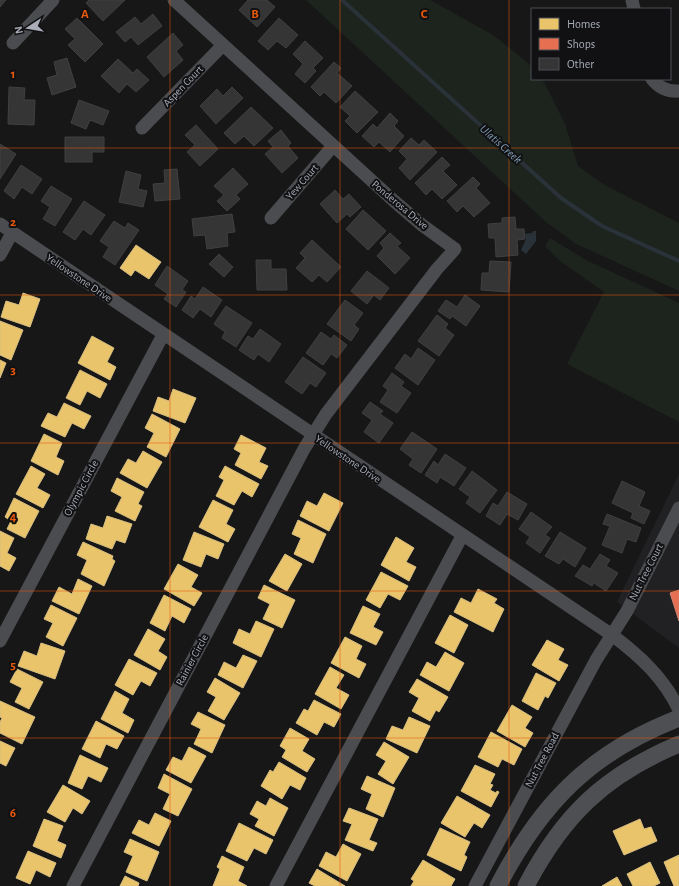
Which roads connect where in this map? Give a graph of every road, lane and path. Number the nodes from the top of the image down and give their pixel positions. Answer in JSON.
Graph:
{"nodes":[{"id":1,"x":53,"y":0,"type":"edge"},
{"id":2,"x":174,"y":0,"type":"edge"},
{"id":3,"x":13,"y":43,"type":"dead end"},
{"id":4,"x":223,"y":45,"type":"junction"},
{"id":5,"x":653,"y":80,"type":"edge"},
{"id":6,"x":679,"y":91,"type":"edge"},
{"id":7,"x":142,"y":128,"type":"dead end"},
{"id":8,"x":333,"y":146,"type":"junction"},
{"id":9,"x":271,"y":218,"type":"dead end"},
{"id":10,"x":0,"y":224,"type":"edge"},
{"id":11,"x":12,"y":232,"type":"junction"},
{"id":12,"x":0,"y":255,"type":"edge"},
{"id":13,"x":163,"y":335,"type":"junction"},
{"id":14,"x":312,"y":435,"type":"junction"},
{"id":15,"x":679,"y":508,"type":"edge"},
{"id":16,"x":462,"y":536,"type":"junction"},
{"id":17,"x":612,"y":635,"type":"junction"},
{"id":18,"x":0,"y":641,"type":"edge"},
{"id":19,"x":679,"y":710,"type":"edge"},
{"id":20,"x":679,"y":718,"type":"edge"},
{"id":21,"x":679,"y":744,"type":"edge"},
{"id":22,"x":73,"y":886,"type":"edge"},
{"id":23,"x":276,"y":886,"type":"edge"},
{"id":24,"x":475,"y":886,"type":"edge"},
{"id":25,"x":498,"y":886,"type":"edge"},
{"id":26,"x":526,"y":886,"type":"edge"}],
"edges":[{"from":1,"to":3,"type":"street"},
{"from":2,"to":4,"type":"street","name":"Ponderosa Drive"},
{"from":4,"to":7,"type":"street","name":"Aspen Court"},
{"from":4,"to":8,"type":"street","name":"Ponderosa Drive"},
{"from":5,"to":6,"type":"street"},
{"from":8,"to":9,"type":"street","name":"Yew Court"},
{"from":8,"to":14,"type":"street","name":"Ponderosa Drive"},
{"from":10,"to":11,"type":"street","name":"Yellowstone Drive"},
{"from":11,"to":12,"type":"street"},
{"from":11,"to":13,"type":"street","name":"Yellowstone Drive"},
{"from":13,"to":14,"type":"street","name":"Yellowstone Drive"},
{"from":13,"to":18,"type":"street","name":"Olympic Circle"},
{"from":14,"to":16,"type":"street","name":"Yellowstone Drive"},
{"from":14,"to":22,"type":"street","name":"Rainier Circle"},
{"from":15,"to":17,"type":"street","name":"Nut Tree Court"},
{"from":16,"to":17,"type":"street","name":"Yellowstone Drive"},
{"from":16,"to":23,"type":"street"},
{"from":17,"to":19,"type":"street","name":"Yellowstone Drive"},
{"from":17,"to":24,"type":"street","name":"Nut Tree Road"},
{"from":20,"to":25,"type":"main road"},
{"from":21,"to":26,"type":"main road"}]}
